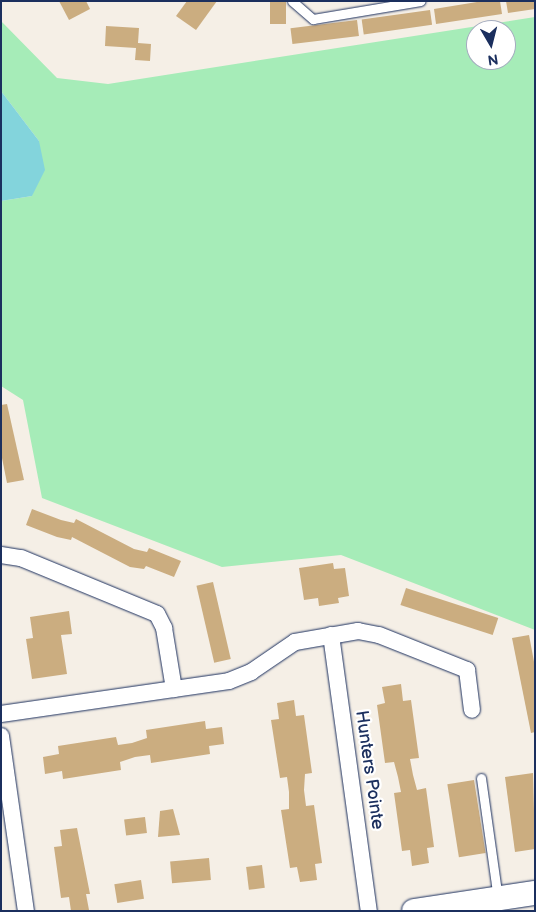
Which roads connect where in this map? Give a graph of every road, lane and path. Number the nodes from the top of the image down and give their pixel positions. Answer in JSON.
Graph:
{"nodes":[{"id":1,"x":292,"y":1,"type":"edge"},
{"id":2,"x":421,"y":1,"type":"edge"},
{"id":3,"x":1,"y":556,"type":"edge"},
{"id":4,"x":331,"y":635,"type":"junction"},
{"id":5,"x":174,"y":689,"type":"junction"},
{"id":6,"x":472,"y":710,"type":"dead end"},
{"id":7,"x":1,"y":714,"type":"edge"},
{"id":8,"x":1,"y":736,"type":"edge"},
{"id":9,"x":481,"y":778,"type":"dead end"},
{"id":10,"x":535,"y":893,"type":"edge"},
{"id":11,"x":498,"y":899,"type":"junction"},
{"id":12,"x":26,"y":911,"type":"edge"},
{"id":13,"x":369,"y":911,"type":"edge"},
{"id":14,"x":414,"y":911,"type":"edge"}],
"edges":[{"from":1,"to":2,"type":"lane"},
{"from":3,"to":5,"type":"street"},
{"from":4,"to":5,"type":"street"},
{"from":4,"to":6,"type":"street"},
{"from":4,"to":13,"type":"street","name":"Hunters Pointe"},
{"from":5,"to":7,"type":"street"},
{"from":8,"to":12,"type":"street"},
{"from":9,"to":11,"type":"lane"},
{"from":10,"to":11,"type":"main road"},
{"from":11,"to":14,"type":"main road"}]}
